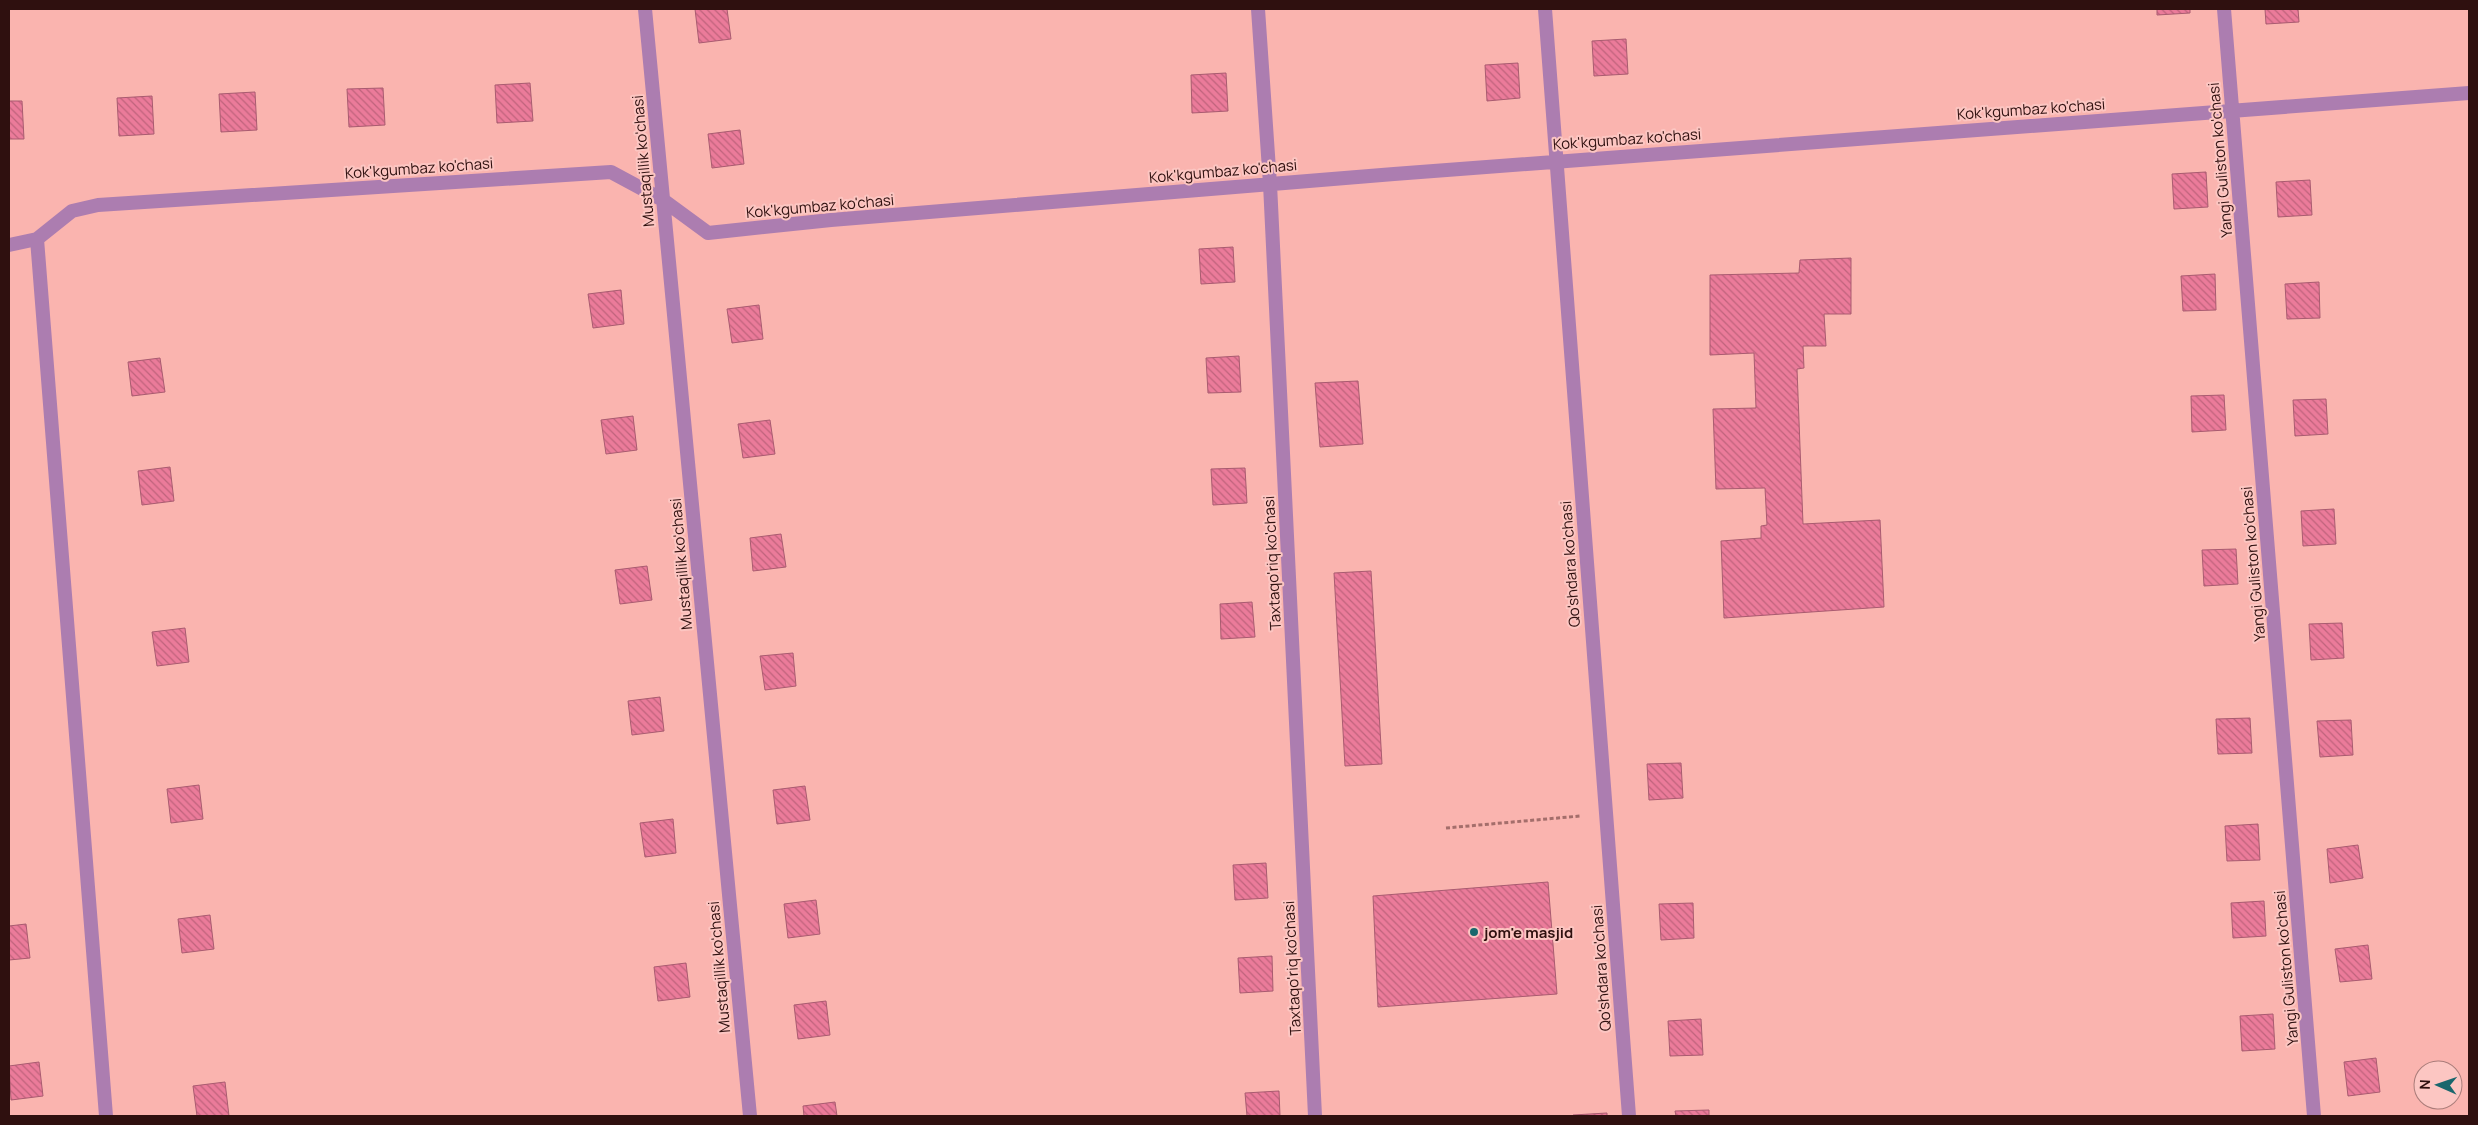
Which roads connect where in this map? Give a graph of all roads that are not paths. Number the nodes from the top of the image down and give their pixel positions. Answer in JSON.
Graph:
{"nodes":[{"id":1,"x":646,"y":9,"type":"edge"},
{"id":2,"x":1258,"y":9,"type":"edge"},
{"id":3,"x":1545,"y":9,"type":"edge"},
{"id":4,"x":2224,"y":9,"type":"edge"},
{"id":5,"x":2469,"y":93,"type":"edge"},
{"id":6,"x":2232,"y":110,"type":"junction"},
{"id":7,"x":1556,"y":161,"type":"junction"},
{"id":8,"x":1270,"y":184,"type":"junction"},
{"id":9,"x":663,"y":200,"type":"junction"},
{"id":10,"x":37,"y":239,"type":"junction"},
{"id":11,"x":9,"y":245,"type":"edge"},
{"id":12,"x":106,"y":1116,"type":"edge"},
{"id":13,"x":750,"y":1116,"type":"edge"},
{"id":14,"x":1316,"y":1116,"type":"edge"},
{"id":15,"x":1629,"y":1116,"type":"edge"},
{"id":16,"x":2314,"y":1116,"type":"edge"}],
"edges":[{"from":1,"to":9,"type":"street","name":"Mustaqillik ko'chasi"},
{"from":2,"to":8,"type":"street","name":"Taxtaqo'riq ko'chasi"},
{"from":3,"to":7,"type":"street","name":"Qo'shdara ko'chasi"},
{"from":4,"to":6,"type":"street","name":"Yangi Guliston ko'chasi"},
{"from":5,"to":6,"type":"street","name":"Kok'kgumbaz ko'chasi"},
{"from":6,"to":7,"type":"street","name":"Kok'kgumbaz ko'chasi"},
{"from":6,"to":16,"type":"street","name":"Yangi Guliston ko'chasi"},
{"from":7,"to":8,"type":"street","name":"Kok'kgumbaz ko'chasi"},
{"from":7,"to":15,"type":"street","name":"Qo'shdara ko'chasi"},
{"from":8,"to":9,"type":"street","name":"Kok'kgumbaz ko'chasi"},
{"from":8,"to":14,"type":"street","name":"Taxtaqo'riq ko'chasi"},
{"from":9,"to":10,"type":"street","name":"Kok'kgumbaz ko'chasi"},
{"from":9,"to":13,"type":"street","name":"Mustaqillik ko'chasi"},
{"from":10,"to":11,"type":"street","name":"Kok'kgumbaz ko'chasi"},
{"from":10,"to":12,"type":"street"}]}
